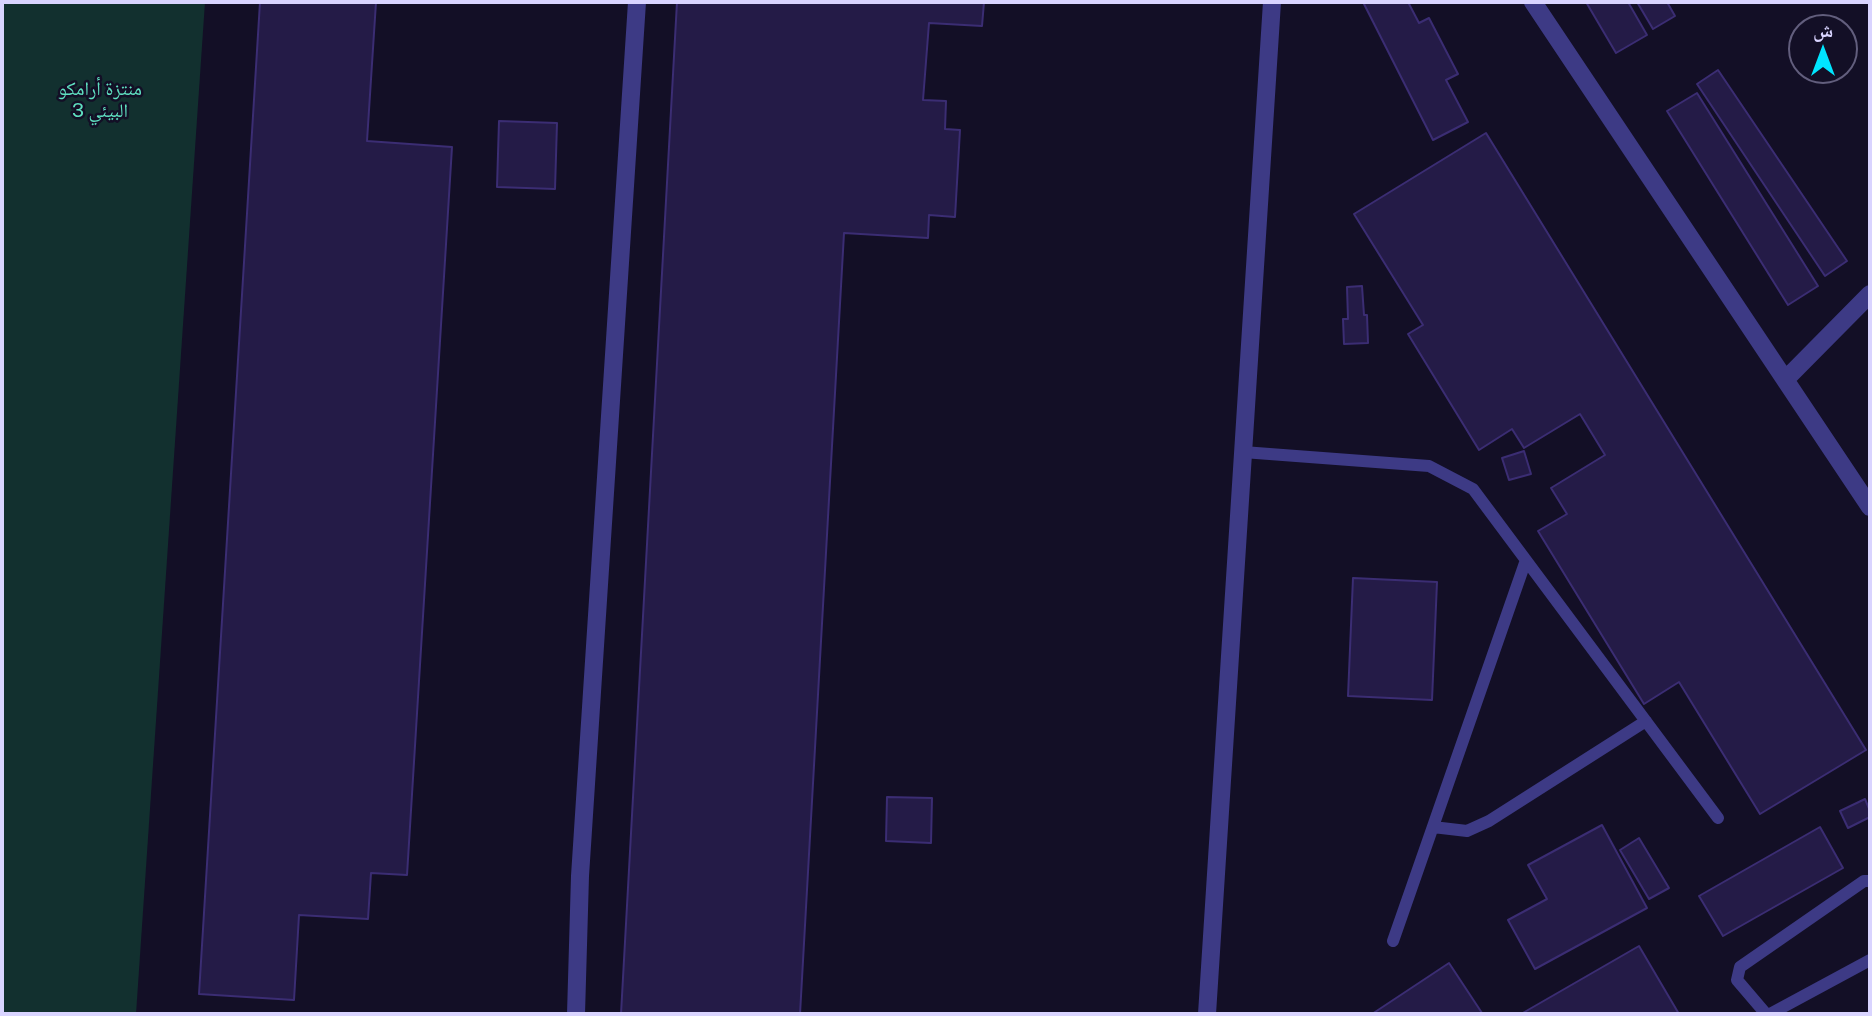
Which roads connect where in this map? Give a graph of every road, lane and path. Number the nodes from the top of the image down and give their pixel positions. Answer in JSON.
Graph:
{"nodes":[{"id":1,"x":637,"y":2,"type":"edge"},
{"id":2,"x":1272,"y":2,"type":"edge"},
{"id":3,"x":1533,"y":2,"type":"edge"},
{"id":4,"x":1870,"y":294,"type":"edge"},
{"id":5,"x":1785,"y":380,"type":"junction"},
{"id":6,"x":1243,"y":452,"type":"junction"},
{"id":7,"x":1870,"y":507,"type":"edge"},
{"id":8,"x":1526,"y":560,"type":"junction"},
{"id":9,"x":1646,"y":721,"type":"junction"},
{"id":10,"x":1717,"y":817,"type":"dead end"},
{"id":11,"x":1433,"y":827,"type":"junction"},
{"id":12,"x":1870,"y":881,"type":"edge"},
{"id":13,"x":1393,"y":941,"type":"dead end"},
{"id":14,"x":1870,"y":960,"type":"edge"},
{"id":15,"x":576,"y":1014,"type":"edge"},
{"id":16,"x":1207,"y":1014,"type":"edge"},
{"id":17,"x":1768,"y":1014,"type":"edge"}],
"edges":[{"from":1,"to":15,"type":"street"},
{"from":2,"to":6,"type":"street"},
{"from":3,"to":5,"type":"street"},
{"from":4,"to":5,"type":"street"},
{"from":5,"to":7,"type":"street"},
{"from":6,"to":8,"type":"lane"},
{"from":6,"to":16,"type":"street"},
{"from":8,"to":9,"type":"lane"},
{"from":8,"to":11,"type":"lane"},
{"from":9,"to":10,"type":"lane"},
{"from":9,"to":11,"type":"lane"},
{"from":11,"to":13,"type":"lane"},
{"from":12,"to":17,"type":"lane"},
{"from":14,"to":17,"type":"lane"}]}
